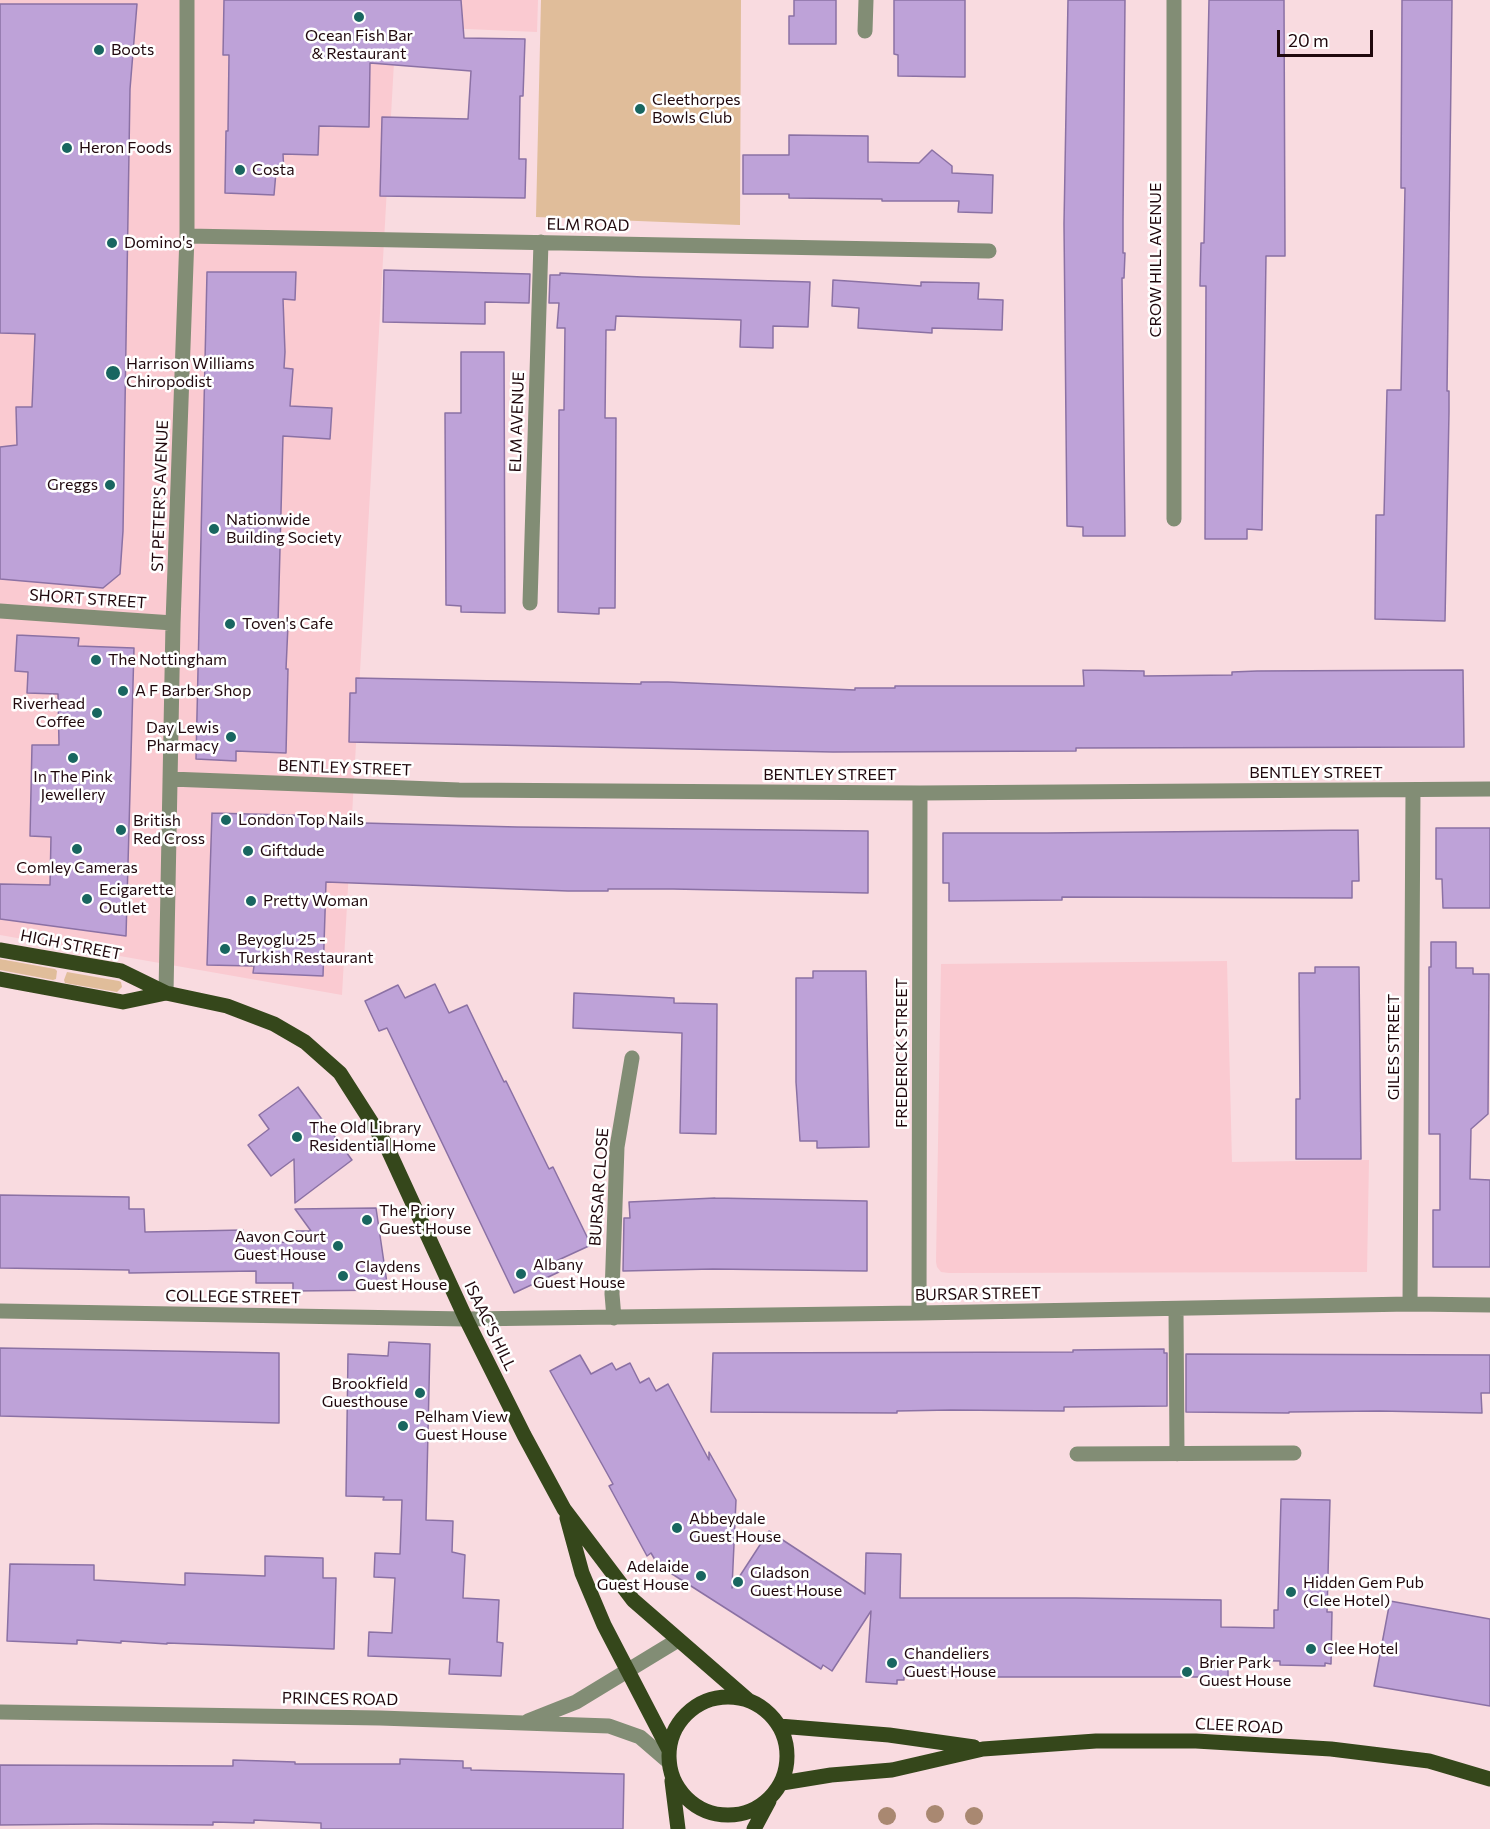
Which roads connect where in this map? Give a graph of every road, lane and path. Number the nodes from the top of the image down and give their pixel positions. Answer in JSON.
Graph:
{"nodes":[{"id":1,"x":187,"y":0,"type":"edge"},
{"id":2,"x":866,"y":0,"type":"edge"},
{"id":3,"x":1174,"y":0,"type":"edge"},
{"id":4,"x":866,"y":31,"type":"dead end"},
{"id":5,"x":187,"y":236,"type":"junction"},
{"id":6,"x":541,"y":242,"type":"junction"},
{"id":7,"x":989,"y":251,"type":"dead end"},
{"id":8,"x":1174,"y":519,"type":"dead end"},
{"id":9,"x":530,"y":603,"type":"dead end"},
{"id":10,"x":0,"y":611,"type":"edge"},
{"id":11,"x":173,"y":623,"type":"junction"},
{"id":12,"x":170,"y":779,"type":"junction"},
{"id":13,"x":1490,"y":789,"type":"edge"},
{"id":14,"x":1413,"y":790,"type":"junction"},
{"id":15,"x":920,"y":793,"type":"junction"},
{"id":16,"x":0,"y":950,"type":"edge"},
{"id":17,"x":0,"y":979,"type":"edge"},
{"id":18,"x":166,"y":993,"type":"junction"},
{"id":19,"x":274,"y":1024,"type":"joint"},
{"id":20,"x":632,"y":1058,"type":"dead end"},
{"id":21,"x":1410,"y":1304,"type":"junction"},
{"id":22,"x":1490,"y":1305,"type":"edge"},
{"id":23,"x":1176,"y":1309,"type":"junction"},
{"id":24,"x":0,"y":1311,"type":"edge"},
{"id":25,"x":919,"y":1313,"type":"junction"},
{"id":26,"x":614,"y":1318,"type":"junction"},
{"id":27,"x":466,"y":1319,"type":"junction"},
{"id":28,"x":1294,"y":1453,"type":"dead end"},
{"id":29,"x":1177,"y":1454,"type":"junction"},
{"id":30,"x":1077,"y":1455,"type":"dead end"},
{"id":31,"x":564,"y":1509,"type":"junction"},
{"id":32,"x":678,"y":1640,"type":"junction"},
{"id":33,"x":628,"y":1671,"type":"junction"},
{"id":34,"x":748,"y":1700,"type":"junction"},
{"id":35,"x":0,"y":1712,"type":"edge"},
{"id":36,"x":523,"y":1723,"type":"junction"},
{"id":37,"x":780,"y":1726,"type":"junction"},
{"id":38,"x":983,"y":1749,"type":"junction"},
{"id":39,"x":670,"y":1762,"type":"junction"},
{"id":40,"x":1490,"y":1779,"type":"edge"},
{"id":41,"x":782,"y":1783,"type":"junction"},
{"id":42,"x":770,"y":1798,"type":"junction"},
{"id":43,"x":678,"y":1829,"type":"edge"},
{"id":44,"x":754,"y":1829,"type":"edge"}],
"edges":[{"from":1,"to":5,"type":"street","name":"ST PETER'S AVENUE"},
{"from":2,"to":4,"type":"street"},
{"from":3,"to":8,"type":"street","name":"CROW HILL AVENUE"},
{"from":5,"to":6,"type":"street","name":"ELM ROAD"},
{"from":5,"to":11,"type":"street","name":"ST PETER'S AVENUE"},
{"from":6,"to":7,"type":"street","name":"ELM ROAD"},
{"from":6,"to":9,"type":"street","name":"ELM AVENUE"},
{"from":10,"to":11,"type":"street","name":"SHORT STREET"},
{"from":11,"to":12,"type":"street","name":"ST PETER'S AVENUE"},
{"from":12,"to":15,"type":"street","name":"BENTLEY STREET"},
{"from":12,"to":18,"type":"street","name":"ST PETER'S AVENUE"},
{"from":13,"to":14,"type":"street","name":"BENTLEY STREET"},
{"from":14,"to":15,"type":"street","name":"BENTLEY STREET"},
{"from":14,"to":21,"type":"street","name":"GILES STREET"},
{"from":15,"to":25,"type":"street","name":"FREDERICK STREET"},
{"from":16,"to":18,"type":"main road","name":"HIGH STREET"},
{"from":17,"to":18,"type":"main road","name":"HIGH STREET"},
{"from":18,"to":19,"type":"main road","name":"HIGH STREET"},
{"from":19,"to":27,"type":"main road","name":"ISAAC'S HILL"},
{"from":20,"to":26,"type":"street","name":"BURSAR CLOSE"},
{"from":21,"to":22,"type":"street","name":"BURSAR STREET"},
{"from":21,"to":23,"type":"street","name":"BURSAR STREET"},
{"from":23,"to":25,"type":"street","name":"BURSAR STREET"},
{"from":23,"to":29,"type":"street"},
{"from":24,"to":27,"type":"street","name":"COLLEGE STREET"},
{"from":25,"to":26,"type":"street","name":"BURSAR STREET"},
{"from":26,"to":27,"type":"street","name":"BURSAR STREET"},
{"from":27,"to":31,"type":"main road","name":"ISAAC'S HILL"},
{"from":28,"to":29,"type":"street"},
{"from":29,"to":30,"type":"street"},
{"from":31,"to":32,"type":"main road","name":"ISAAC'S HILL"},
{"from":31,"to":33,"type":"main road","name":"ISAAC'S HILL"},
{"from":32,"to":33,"type":"street"},
{"from":32,"to":34,"type":"main road","name":"ISAAC'S HILL"},
{"from":33,"to":36,"type":"street"},
{"from":33,"to":39,"type":"main road","name":"ISAAC'S HILL"},
{"from":34,"to":37,"type":"main road"},
{"from":34,"to":39,"type":"main road"},
{"from":35,"to":36,"type":"street","name":"PRINCES ROAD"},
{"from":36,"to":39,"type":"street","name":"PRINCES ROAD"},
{"from":37,"to":38,"type":"main road","name":"CLEE ROAD"},
{"from":37,"to":41,"type":"main road"},
{"from":38,"to":40,"type":"main road","name":"CLEE ROAD"},
{"from":38,"to":41,"type":"main road","name":"CLEE ROAD"},
{"from":39,"to":42,"type":"main road"},
{"from":39,"to":43,"type":"main road"},
{"from":41,"to":42,"type":"main road"},
{"from":42,"to":44,"type":"main road"}]}
